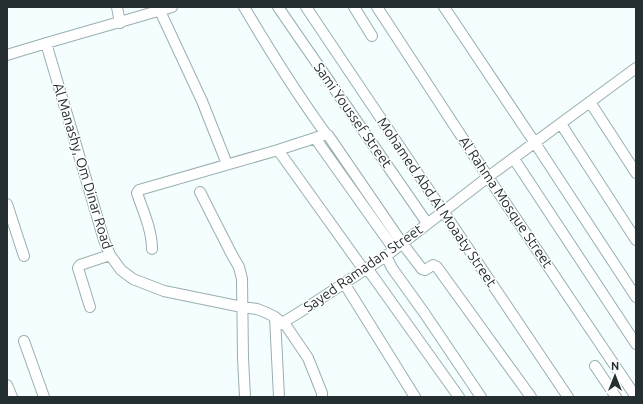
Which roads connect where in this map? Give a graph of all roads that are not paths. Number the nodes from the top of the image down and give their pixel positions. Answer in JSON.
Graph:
{"nodes":[{"id":1,"x":117,"y":7,"type":"edge"},
{"id":2,"x":172,"y":7,"type":"edge"},
{"id":3,"x":244,"y":7,"type":"edge"},
{"id":4,"x":278,"y":7,"type":"edge"},
{"id":5,"x":306,"y":7,"type":"edge"},
{"id":6,"x":354,"y":7,"type":"edge"},
{"id":7,"x":377,"y":7,"type":"edge"},
{"id":8,"x":444,"y":7,"type":"edge"},
{"id":9,"x":160,"y":11,"type":"junction"},
{"id":10,"x":120,"y":23,"type":"junction"},
{"id":11,"x":372,"y":36,"type":"dead end"},
{"id":12,"x":46,"y":43,"type":"junction"},
{"id":13,"x":7,"y":55,"type":"edge"},
{"id":14,"x":636,"y":69,"type":"edge"},
{"id":15,"x":590,"y":102,"type":"junction"},
{"id":16,"x":560,"y":124,"type":"junction"},
{"id":17,"x":326,"y":134,"type":"junction"},
{"id":18,"x":315,"y":138,"type":"junction"},
{"id":19,"x":535,"y":143,"type":"junction"},
{"id":20,"x":278,"y":150,"type":"junction"},
{"id":21,"x":514,"y":159,"type":"junction"},
{"id":22,"x":227,"y":164,"type":"junction"},
{"id":23,"x":636,"y":173,"type":"edge"},
{"id":24,"x":488,"y":177,"type":"junction"},
{"id":25,"x":200,"y":192,"type":"dead end"},
{"id":26,"x":7,"y":204,"type":"edge"},
{"id":27,"x":443,"y":211,"type":"junction"},
{"id":28,"x":427,"y":223,"type":"junction"},
{"id":29,"x":636,"y":240,"type":"edge"},
{"id":30,"x":398,"y":246,"type":"junction"},
{"id":31,"x":152,"y":249,"type":"dead end"},
{"id":32,"x":110,"y":255,"type":"junction"},
{"id":33,"x":24,"y":256,"type":"dead end"},
{"id":34,"x":386,"y":256,"type":"junction"},
{"id":35,"x":365,"y":269,"type":"junction"},
{"id":36,"x":344,"y":283,"type":"junction"},
{"id":37,"x":636,"y":297,"type":"edge"},
{"id":38,"x":90,"y":307,"type":"dead end"},
{"id":39,"x":242,"y":307,"type":"junction"},
{"id":40,"x":278,"y":320,"type":"junction"},
{"id":41,"x":24,"y":341,"type":"dead end"},
{"id":42,"x":636,"y":344,"type":"edge"},
{"id":43,"x":596,"y":366,"type":"dead end"},
{"id":44,"x":7,"y":385,"type":"edge"},
{"id":45,"x":12,"y":397,"type":"edge"},
{"id":46,"x":44,"y":397,"type":"edge"},
{"id":47,"x":246,"y":397,"type":"edge"},
{"id":48,"x":278,"y":397,"type":"edge"},
{"id":49,"x":322,"y":397,"type":"edge"},
{"id":50,"x":416,"y":397,"type":"edge"},
{"id":51,"x":460,"y":397,"type":"edge"},
{"id":52,"x":481,"y":397,"type":"edge"},
{"id":53,"x":531,"y":397,"type":"edge"},
{"id":54,"x":568,"y":397,"type":"edge"},
{"id":55,"x":616,"y":397,"type":"edge"},
{"id":56,"x":636,"y":397,"type":"edge"}],
"edges":[{"from":1,"to":10,"type":"street"},
{"from":2,"to":9,"type":"street"},
{"from":3,"to":17,"type":"street"},
{"from":4,"to":28,"type":"street","name":"Sami Youssef Street"},
{"from":5,"to":27,"type":"street","name":"Mohamed Abd Al Moaaty Street"},
{"from":6,"to":11,"type":"street"},
{"from":7,"to":24,"type":"street","name":"Al Rahma Mosque Street"},
{"from":8,"to":19,"type":"street"},
{"from":9,"to":10,"type":"street"},
{"from":9,"to":22,"type":"street"},
{"from":10,"to":12,"type":"street"},
{"from":12,"to":13,"type":"street"},
{"from":12,"to":32,"type":"street","name":"Al Manashy, Om Dinar Road"},
{"from":14,"to":15,"type":"street","name":"Sayed Ramadan Street"},
{"from":15,"to":16,"type":"street","name":"Sayed Ramadan Street"},
{"from":15,"to":23,"type":"street"},
{"from":16,"to":19,"type":"street","name":"Sayed Ramadan Street"},
{"from":16,"to":29,"type":"street"},
{"from":17,"to":18,"type":"street"},
{"from":17,"to":30,"type":"street"},
{"from":18,"to":20,"type":"street"},
{"from":18,"to":30,"type":"street"},
{"from":19,"to":21,"type":"street","name":"Sayed Ramadan Street"},
{"from":19,"to":37,"type":"street"},
{"from":20,"to":22,"type":"street"},
{"from":20,"to":35,"type":"street"},
{"from":21,"to":24,"type":"street","name":"Sayed Ramadan Street"},
{"from":21,"to":42,"type":"street"},
{"from":22,"to":31,"type":"street"},
{"from":24,"to":27,"type":"street","name":"Sayed Ramadan Street"},
{"from":24,"to":56,"type":"street","name":"Al Rahma Mosque Street"},
{"from":25,"to":39,"type":"street"},
{"from":26,"to":33,"type":"street"},
{"from":27,"to":28,"type":"street","name":"Sayed Ramadan Street"},
{"from":27,"to":54,"type":"street","name":"Mohamed Abd Al Moaaty Street"},
{"from":28,"to":30,"type":"street","name":"Sayed Ramadan Street"},
{"from":30,"to":34,"type":"street","name":"Sayed Ramadan Street"},
{"from":30,"to":53,"type":"street"},
{"from":32,"to":38,"type":"street"},
{"from":32,"to":39,"type":"street","name":"Al Manashy, Om Dinar Road"},
{"from":34,"to":35,"type":"street","name":"Sayed Ramadan Street"},
{"from":34,"to":52,"type":"street"},
{"from":35,"to":36,"type":"street","name":"Sayed Ramadan Street"},
{"from":35,"to":51,"type":"street"},
{"from":36,"to":40,"type":"street","name":"Sayed Ramadan Street"},
{"from":36,"to":50,"type":"street"},
{"from":39,"to":40,"type":"street","name":"Al Manashy, Om Dinar Road"},
{"from":39,"to":47,"type":"street"},
{"from":40,"to":48,"type":"street"},
{"from":40,"to":49,"type":"street","name":"Al Manashy, Om Dinar Road"},
{"from":41,"to":46,"type":"street"},
{"from":43,"to":55,"type":"street"},
{"from":44,"to":45,"type":"street"}]}
